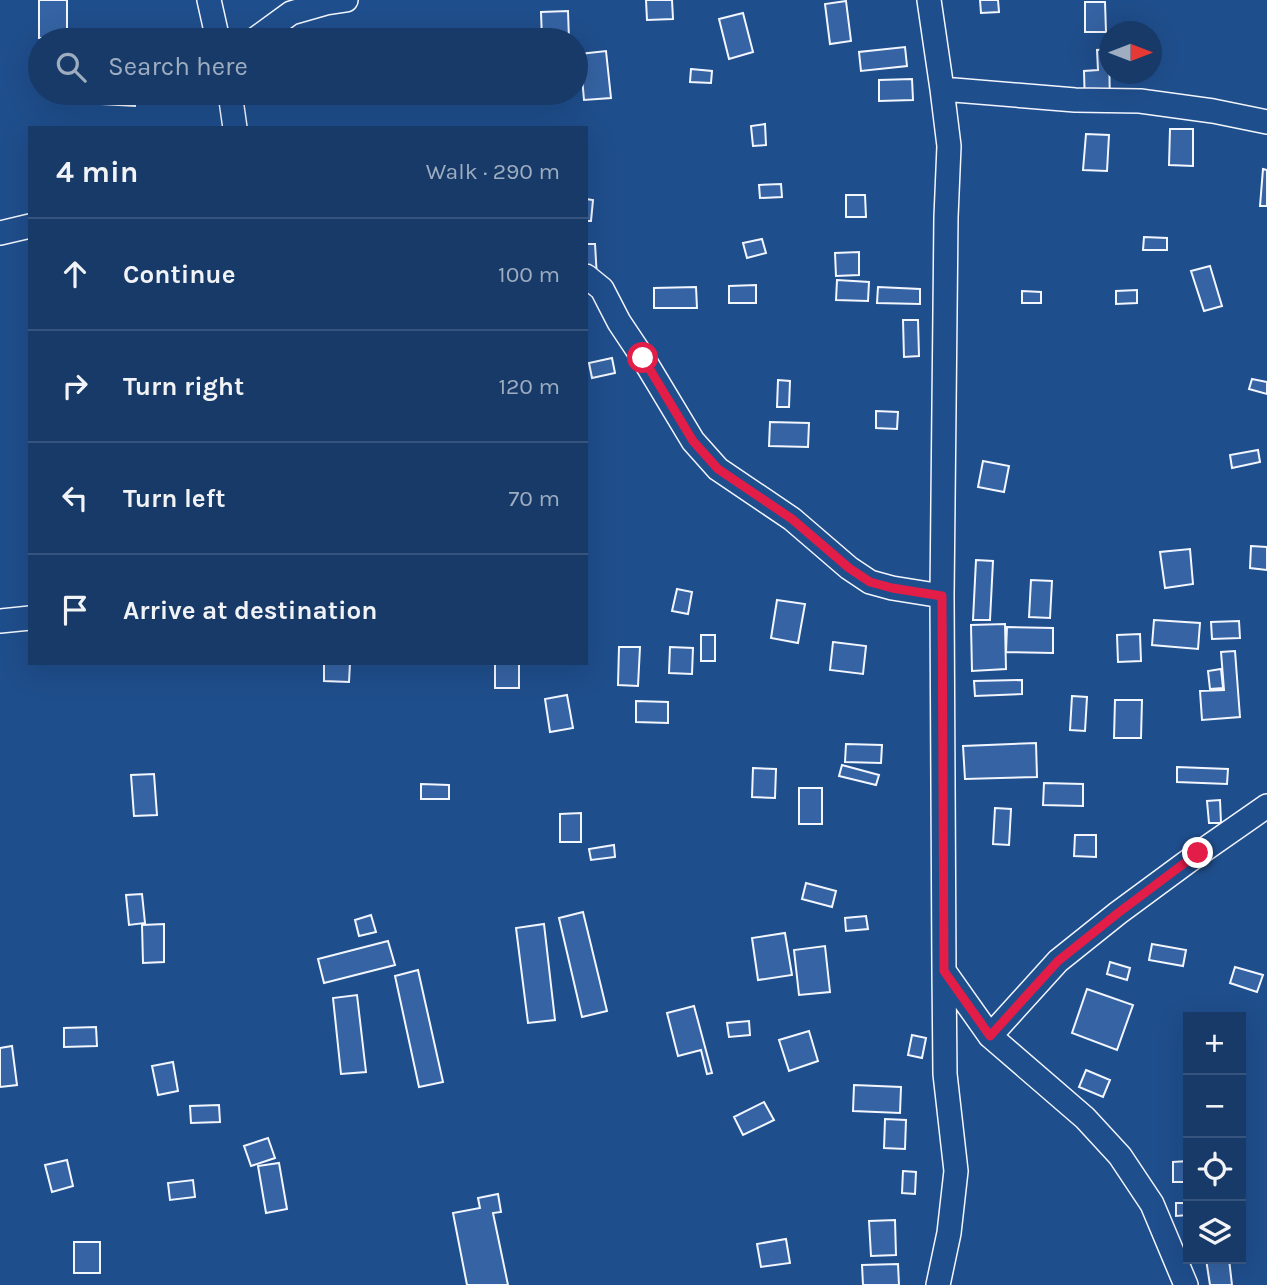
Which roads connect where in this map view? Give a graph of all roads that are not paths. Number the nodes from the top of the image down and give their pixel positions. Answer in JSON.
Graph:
{"nodes":[{"id":1,"x":209,"y":0,"type":"edge"},
{"id":2,"x":346,"y":0,"type":"edge"},
{"id":3,"x":929,"y":0,"type":"edge"},
{"id":4,"x":215,"y":28,"type":"edge"},
{"id":5,"x":270,"y":28,"type":"edge"},
{"id":6,"x":943,"y":89,"type":"junction"},
{"id":7,"x":232,"y":105,"type":"edge"},
{"id":8,"x":1267,"y":122,"type":"edge"},
{"id":9,"x":235,"y":126,"type":"edge"},
{"id":10,"x":28,"y":226,"type":"edge"},
{"id":11,"x":0,"y":233,"type":"edge"},
{"id":12,"x":588,"y":278,"type":"edge"},
{"id":13,"x":942,"y":596,"type":"junction"},
{"id":14,"x":28,"y":618,"type":"edge"},
{"id":15,"x":0,"y":621,"type":"edge"},
{"id":16,"x":1267,"y":806,"type":"edge"},
{"id":17,"x":944,"y":971,"type":"junction"},
{"id":18,"x":990,"y":1036,"type":"junction"},
{"id":19,"x":937,"y":1285,"type":"edge"},
{"id":20,"x":1186,"y":1285,"type":"edge"}],
"edges":[{"from":1,"to":4,"type":"street"},
{"from":2,"to":5,"type":"street"},
{"from":3,"to":6,"type":"street"},
{"from":6,"to":8,"type":"street"},
{"from":6,"to":13,"type":"street"},
{"from":7,"to":9,"type":"street"},
{"from":10,"to":11,"type":"street"},
{"from":12,"to":13,"type":"street"},
{"from":13,"to":17,"type":"street"},
{"from":14,"to":15,"type":"street"},
{"from":16,"to":18,"type":"street"},
{"from":17,"to":18,"type":"street"},
{"from":17,"to":19,"type":"street"},
{"from":18,"to":20,"type":"street"}]}
